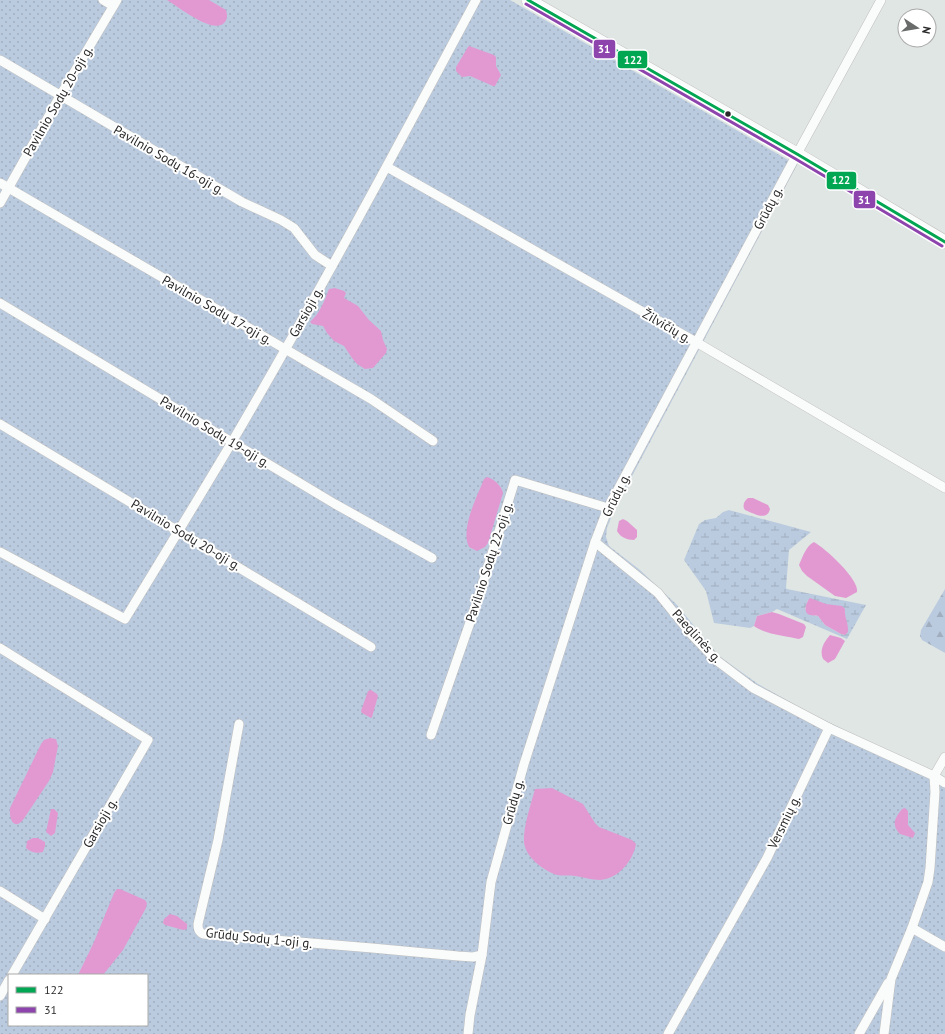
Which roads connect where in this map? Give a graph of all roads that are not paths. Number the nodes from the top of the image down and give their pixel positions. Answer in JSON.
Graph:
{"nodes":[{"id":1,"x":103,"y":0,"type":"edge"},
{"id":2,"x":476,"y":0,"type":"edge"},
{"id":3,"x":528,"y":0,"type":"edge"},
{"id":4,"x":881,"y":0,"type":"edge"},
{"id":5,"x":115,"y":3,"type":"edge"},
{"id":6,"x":0,"y":60,"type":"edge"},
{"id":7,"x":60,"y":96,"type":"junction"},
{"id":8,"x":797,"y":154,"type":"junction"},
{"id":9,"x":387,"y":167,"type":"junction"},
{"id":10,"x":0,"y":183,"type":"edge"},
{"id":11,"x":9,"y":188,"type":"junction"},
{"id":12,"x":0,"y":203,"type":"edge"},
{"id":13,"x":945,"y":242,"type":"edge"},
{"id":14,"x":332,"y":266,"type":"junction"},
{"id":15,"x":0,"y":304,"type":"edge"},
{"id":16,"x":696,"y":342,"type":"junction"},
{"id":17,"x":284,"y":350,"type":"junction"},
{"id":18,"x":0,"y":424,"type":"edge"},
{"id":19,"x":232,"y":441,"type":"junction"},
{"id":20,"x":433,"y":441,"type":"dead end"},
{"id":21,"x":945,"y":488,"type":"edge"},
{"id":22,"x":608,"y":508,"type":"junction"},
{"id":23,"x":178,"y":531,"type":"junction"},
{"id":24,"x":595,"y":542,"type":"junction"},
{"id":25,"x":0,"y":552,"type":"edge"},
{"id":26,"x":432,"y":558,"type":"dead end"},
{"id":27,"x":371,"y":647,"type":"dead end"},
{"id":28,"x":0,"y":648,"type":"edge"},
{"id":29,"x":239,"y":724,"type":"dead end"},
{"id":30,"x":830,"y":728,"type":"junction"},
{"id":31,"x":431,"y":735,"type":"dead end"},
{"id":32,"x":945,"y":757,"type":"edge"},
{"id":33,"x":934,"y":776,"type":"junction"},
{"id":34,"x":945,"y":783,"type":"edge"},
{"id":35,"x":0,"y":891,"type":"edge"},
{"id":36,"x":45,"y":919,"type":"junction"},
{"id":37,"x":912,"y":928,"type":"junction"},
{"id":38,"x":945,"y":947,"type":"edge"},
{"id":39,"x":482,"y":955,"type":"junction"},
{"id":40,"x":13,"y":974,"type":"edge"},
{"id":41,"x":890,"y":979,"type":"junction"},
{"id":42,"x":8,"y":982,"type":"edge"},
{"id":43,"x":0,"y":996,"type":"edge"},
{"id":44,"x":467,"y":1034,"type":"edge"},
{"id":45,"x":668,"y":1034,"type":"edge"},
{"id":46,"x":859,"y":1034,"type":"edge"},
{"id":47,"x":884,"y":1034,"type":"edge"}],
"edges":[{"from":1,"to":5,"type":"street"},
{"from":2,"to":9,"type":"street","name":"Garsioji g."},
{"from":3,"to":8,"type":"street"},
{"from":4,"to":8,"type":"street","name":"Grūdų g."},
{"from":5,"to":7,"type":"street","name":"Pavilnio Sodų 20-oji g."},
{"from":6,"to":7,"type":"street","name":"Pavilnio Sodų 16-oji g."},
{"from":7,"to":11,"type":"street","name":"Pavilnio Sodų 20-oji g."},
{"from":7,"to":14,"type":"street","name":"Pavilnio Sodų 16-oji g."},
{"from":8,"to":13,"type":"street"},
{"from":8,"to":16,"type":"street","name":"Grūdų g."},
{"from":9,"to":14,"type":"street","name":"Garsioji g."},
{"from":9,"to":16,"type":"street","name":"Žilvičių g."},
{"from":10,"to":11,"type":"street","name":"Pavilnio Sodų 17-oji g."},
{"from":11,"to":12,"type":"street","name":"Pavilnio Sodų 20-oji g."},
{"from":11,"to":17,"type":"street","name":"Pavilnio Sodų 17-oji g."},
{"from":14,"to":17,"type":"street","name":"Garsioji g."},
{"from":15,"to":19,"type":"street","name":"Pavilnio Sodų 19-oji g."},
{"from":16,"to":21,"type":"street","name":"Žilvičių g."},
{"from":16,"to":22,"type":"street","name":"Grūdų g."},
{"from":17,"to":19,"type":"street","name":"Garsioji g."},
{"from":17,"to":20,"type":"street","name":"Pavilnio Sodų 17-oji g."},
{"from":18,"to":23,"type":"street","name":"Pavilnio Sodų 20-oji g."},
{"from":19,"to":23,"type":"street","name":"Garsioji g."},
{"from":19,"to":26,"type":"street","name":"Pavilnio Sodų 19-oji g."},
{"from":22,"to":24,"type":"street","name":"Grūdų g."},
{"from":22,"to":31,"type":"street","name":"Pavilnio Sodų 22-oji g."},
{"from":23,"to":25,"type":"street","name":"Garsioji g."},
{"from":23,"to":27,"type":"street","name":"Pavilnio Sodų 20-oji g."},
{"from":24,"to":30,"type":"street","name":"Paeglinės g."},
{"from":24,"to":39,"type":"street","name":"Grūdų g."},
{"from":28,"to":36,"type":"street","name":"Garsioji g."},
{"from":29,"to":39,"type":"street","name":"Grūdų Sodų 1-oji g."},
{"from":30,"to":33,"type":"street"},
{"from":30,"to":45,"type":"street","name":"Versmių g."},
{"from":32,"to":33,"type":"street"},
{"from":33,"to":34,"type":"street"},
{"from":33,"to":37,"type":"street"},
{"from":35,"to":36,"type":"street"},
{"from":36,"to":40,"type":"street","name":"Garsioji g."},
{"from":37,"to":38,"type":"street"},
{"from":37,"to":41,"type":"street"},
{"from":39,"to":44,"type":"street","name":"Grūdų g."},
{"from":41,"to":46,"type":"street"},
{"from":41,"to":47,"type":"street"},
{"from":42,"to":43,"type":"street"}]}
